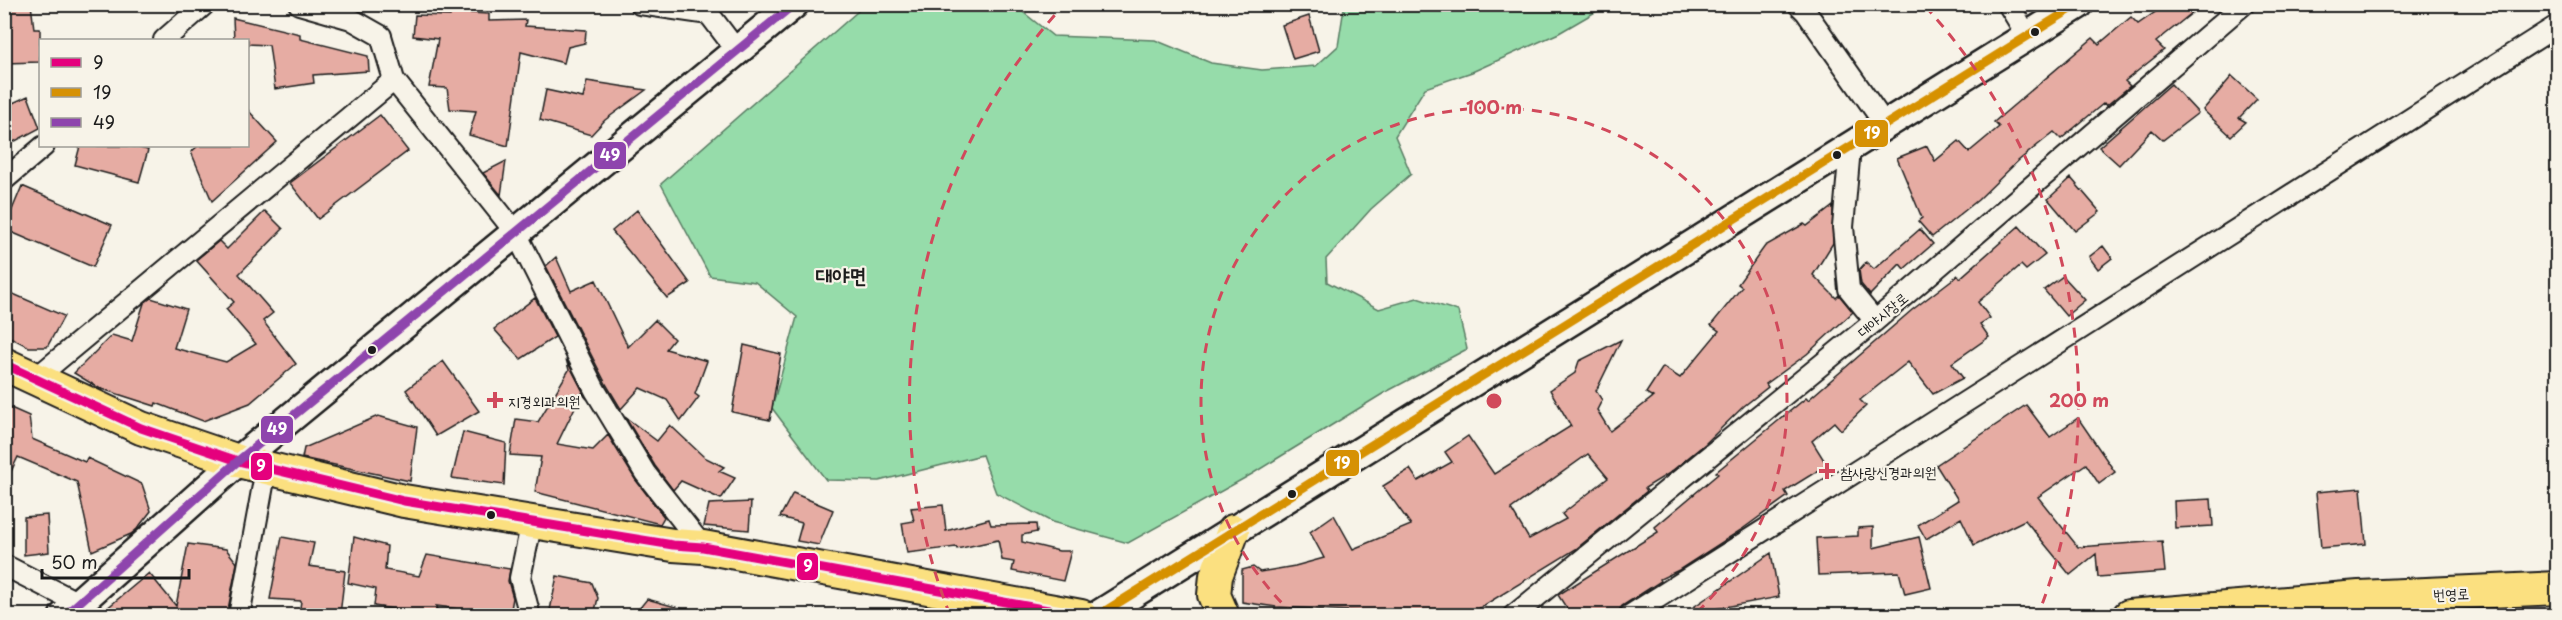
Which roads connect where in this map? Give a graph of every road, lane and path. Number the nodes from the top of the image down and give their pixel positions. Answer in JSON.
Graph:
{"nodes":[{"id":1,"x":205,"y":4,"type":"edge"},
{"id":2,"x":299,"y":4,"type":"edge"},
{"id":3,"x":640,"y":4,"type":"edge"},
{"id":4,"x":794,"y":4,"type":"edge"},
{"id":5,"x":2008,"y":4,"type":"edge"},
{"id":6,"x":2079,"y":4,"type":"edge"},
{"id":7,"x":2235,"y":4,"type":"edge"},
{"id":8,"x":2244,"y":4,"type":"edge"},
{"id":9,"x":1805,"y":7,"type":"edge"},
{"id":10,"x":2558,"y":25,"type":"edge"},
{"id":11,"x":2207,"y":36,"type":"junction"},
{"id":12,"x":2028,"y":37,"type":"junction"},
{"id":13,"x":165,"y":39,"type":"edge"},
{"id":14,"x":737,"y":51,"type":"junction"},
{"id":15,"x":394,"y":80,"type":"junction"},
{"id":16,"x":1886,"y":126,"type":"junction"},
{"id":17,"x":43,"y":147,"type":"edge"},
{"id":18,"x":1850,"y":148,"type":"junction"},
{"id":19,"x":4,"y":180,"type":"edge"},
{"id":20,"x":516,"y":233,"type":"junction"},
{"id":21,"x":1875,"y":321,"type":"junction"},
{"id":22,"x":4,"y":364,"type":"edge"},
{"id":23,"x":36,"y":378,"type":"junction"},
{"id":24,"x":252,"y":465,"type":"junction"},
{"id":25,"x":532,"y":521,"type":"junction"},
{"id":26,"x":1233,"y":531,"type":"junction"},
{"id":27,"x":703,"y":548,"type":"junction"},
{"id":28,"x":4,"y":565,"type":"edge"},
{"id":29,"x":2558,"y":588,"type":"edge"},
{"id":30,"x":2558,"y":607,"type":"edge"},
{"id":31,"x":76,"y":611,"type":"edge"},
{"id":32,"x":239,"y":615,"type":"edge"},
{"id":33,"x":530,"y":615,"type":"edge"},
{"id":34,"x":1081,"y":615,"type":"edge"},
{"id":35,"x":1097,"y":615,"type":"edge"},
{"id":36,"x":1223,"y":615,"type":"edge"},
{"id":37,"x":1514,"y":615,"type":"edge"},
{"id":38,"x":1629,"y":615,"type":"edge"},
{"id":39,"x":2129,"y":615,"type":"edge"},
{"id":40,"x":2323,"y":615,"type":"edge"}],
"edges":[{"from":1,"to":13,"type":"street"},
{"from":2,"to":15,"type":"street"},
{"from":3,"to":14,"type":"street"},
{"from":4,"to":14,"type":"main road"},
{"from":5,"to":12,"type":"street"},
{"from":6,"to":12,"type":"main road"},
{"from":7,"to":11,"type":"street"},
{"from":8,"to":11,"type":"street","name":"대야시장로"},
{"from":9,"to":16,"type":"street"},
{"from":10,"to":38,"type":"street"},
{"from":11,"to":21,"type":"street","name":"대야시장로"},
{"from":12,"to":16,"type":"main road"},
{"from":14,"to":20,"type":"main road"},
{"from":15,"to":20,"type":"street"},
{"from":15,"to":23,"type":"street"},
{"from":16,"to":18,"type":"main road"},
{"from":17,"to":19,"type":"street"},
{"from":18,"to":21,"type":"street"},
{"from":18,"to":26,"type":"main road"},
{"from":20,"to":24,"type":"main road"},
{"from":20,"to":27,"type":"street"},
{"from":21,"to":37,"type":"street","name":"대야시장로"},
{"from":22,"to":23,"type":"main road"},
{"from":23,"to":24,"type":"main road"},
{"from":24,"to":25,"type":"main road"},
{"from":24,"to":31,"type":"main road"},
{"from":24,"to":32,"type":"street"},
{"from":25,"to":27,"type":"main road"},
{"from":25,"to":33,"type":"street"},
{"from":26,"to":35,"type":"main road"},
{"from":26,"to":36,"type":"main road"},
{"from":27,"to":34,"type":"main road"},
{"from":28,"to":31,"type":"street"},
{"from":29,"to":39,"type":"main road","name":"번영로"},
{"from":30,"to":40,"type":"main road","name":"번영로"}]}
